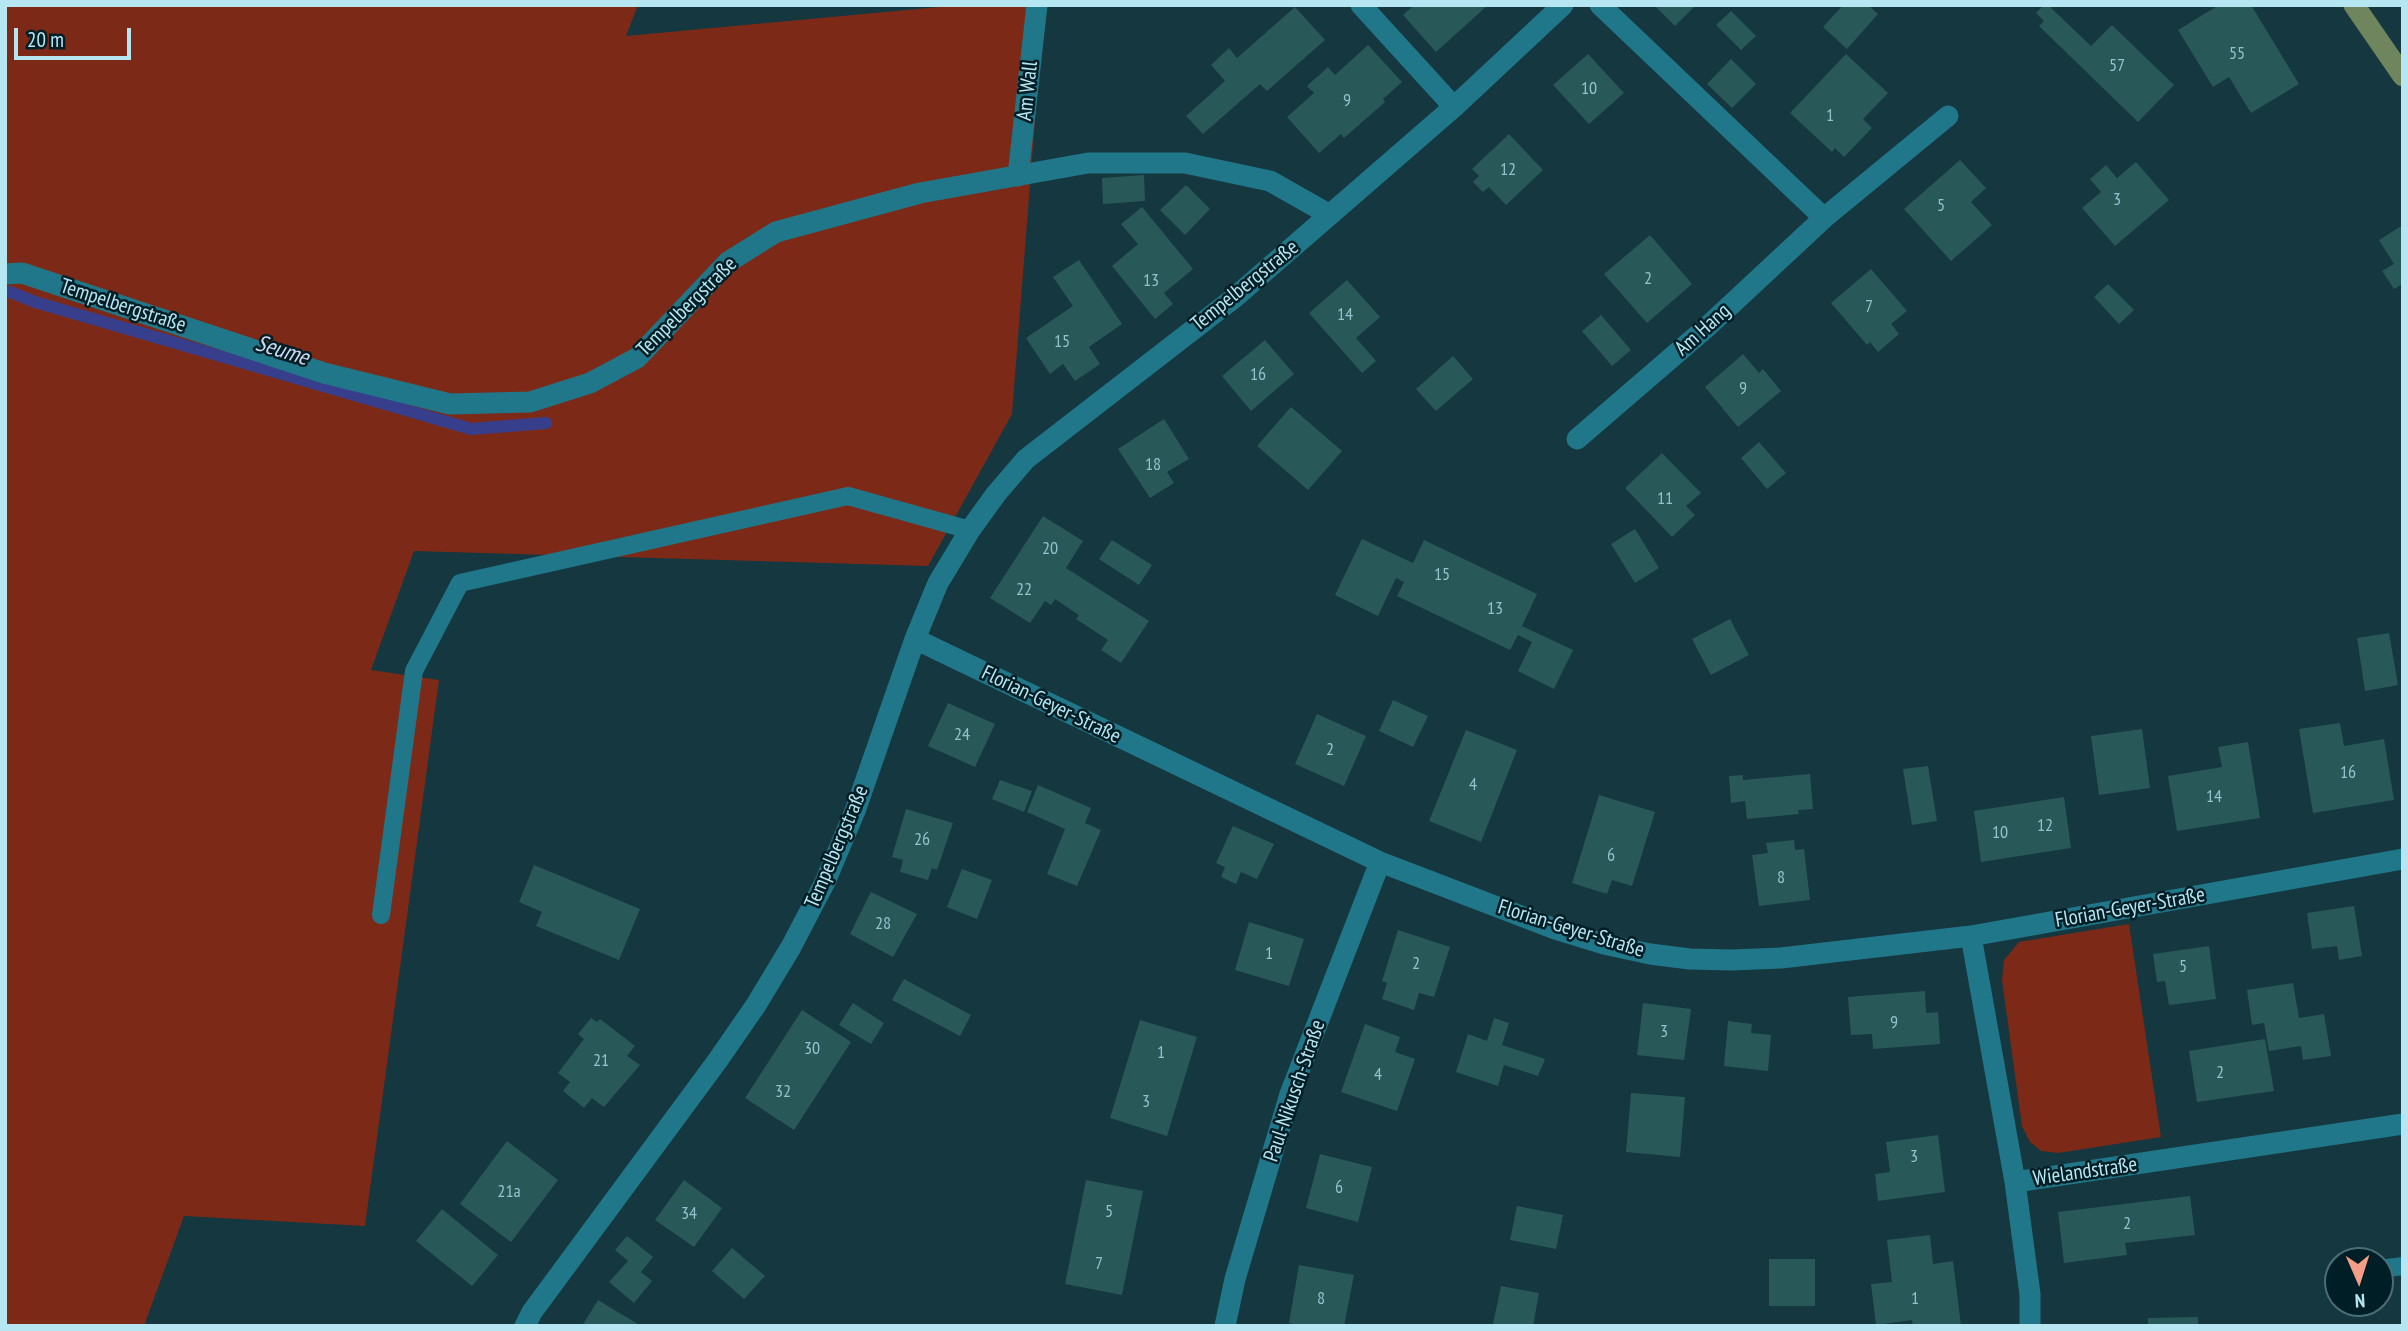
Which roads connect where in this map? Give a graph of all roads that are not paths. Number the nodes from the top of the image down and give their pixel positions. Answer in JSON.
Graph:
{"nodes":[{"id":1,"x":1037,"y":5,"type":"edge"},
{"id":2,"x":1361,"y":5,"type":"edge"},
{"id":3,"x":1563,"y":5,"type":"edge"},
{"id":4,"x":1600,"y":5,"type":"edge"},
{"id":5,"x":2354,"y":5,"type":"edge"},
{"id":6,"x":2403,"y":76,"type":"edge"},
{"id":7,"x":1454,"y":107,"type":"junction"},
{"id":8,"x":1948,"y":116,"type":"dead end"},
{"id":9,"x":1018,"y":176,"type":"junction"},
{"id":10,"x":1330,"y":215,"type":"junction"},
{"id":11,"x":1824,"y":218,"type":"junction"},
{"id":12,"x":5,"y":274,"type":"edge"},
{"id":13,"x":1577,"y":439,"type":"dead end"},
{"id":14,"x":970,"y":530,"type":"junction"},
{"id":15,"x":915,"y":639,"type":"junction"},
{"id":16,"x":2403,"y":859,"type":"edge"},
{"id":17,"x":1380,"y":862,"type":"junction"},
{"id":18,"x":381,"y":915,"type":"dead end"},
{"id":19,"x":1971,"y":936,"type":"junction"},
{"id":20,"x":2403,"y":1125,"type":"edge"},
{"id":21,"x":2015,"y":1182,"type":"junction"},
{"id":22,"x":524,"y":1326,"type":"edge"},
{"id":23,"x":1225,"y":1326,"type":"edge"},
{"id":24,"x":2030,"y":1326,"type":"edge"}],
"edges":[{"from":1,"to":9,"type":"street","name":"Am Wall"},
{"from":2,"to":7,"type":"street"},
{"from":3,"to":7,"type":"street","name":"Tempelbergstraße"},
{"from":4,"to":11,"type":"street"},
{"from":5,"to":6,"type":"main road"},
{"from":7,"to":10,"type":"street","name":"Tempelbergstraße"},
{"from":8,"to":11,"type":"street","name":"Am Hang"},
{"from":9,"to":10,"type":"street","name":"Tempelbergstraße"},
{"from":9,"to":12,"type":"street","name":"Tempelbergstraße"},
{"from":10,"to":14,"type":"street","name":"Tempelbergstraße"},
{"from":11,"to":13,"type":"street","name":"Am Hang"},
{"from":14,"to":15,"type":"street","name":"Tempelbergstraße"},
{"from":14,"to":18,"type":"lane"},
{"from":15,"to":17,"type":"street","name":"Florian-Geyer-Straße"},
{"from":15,"to":22,"type":"street","name":"Tempelbergstraße"},
{"from":16,"to":19,"type":"street","name":"Florian-Geyer-Straße"},
{"from":17,"to":19,"type":"street","name":"Florian-Geyer-Straße"},
{"from":17,"to":23,"type":"street","name":"Paul-Nikusch-Straße"},
{"from":19,"to":21,"type":"street","name":"Wielandstraße"},
{"from":20,"to":21,"type":"street","name":"Wielandstraße"},
{"from":21,"to":24,"type":"street"}]}
